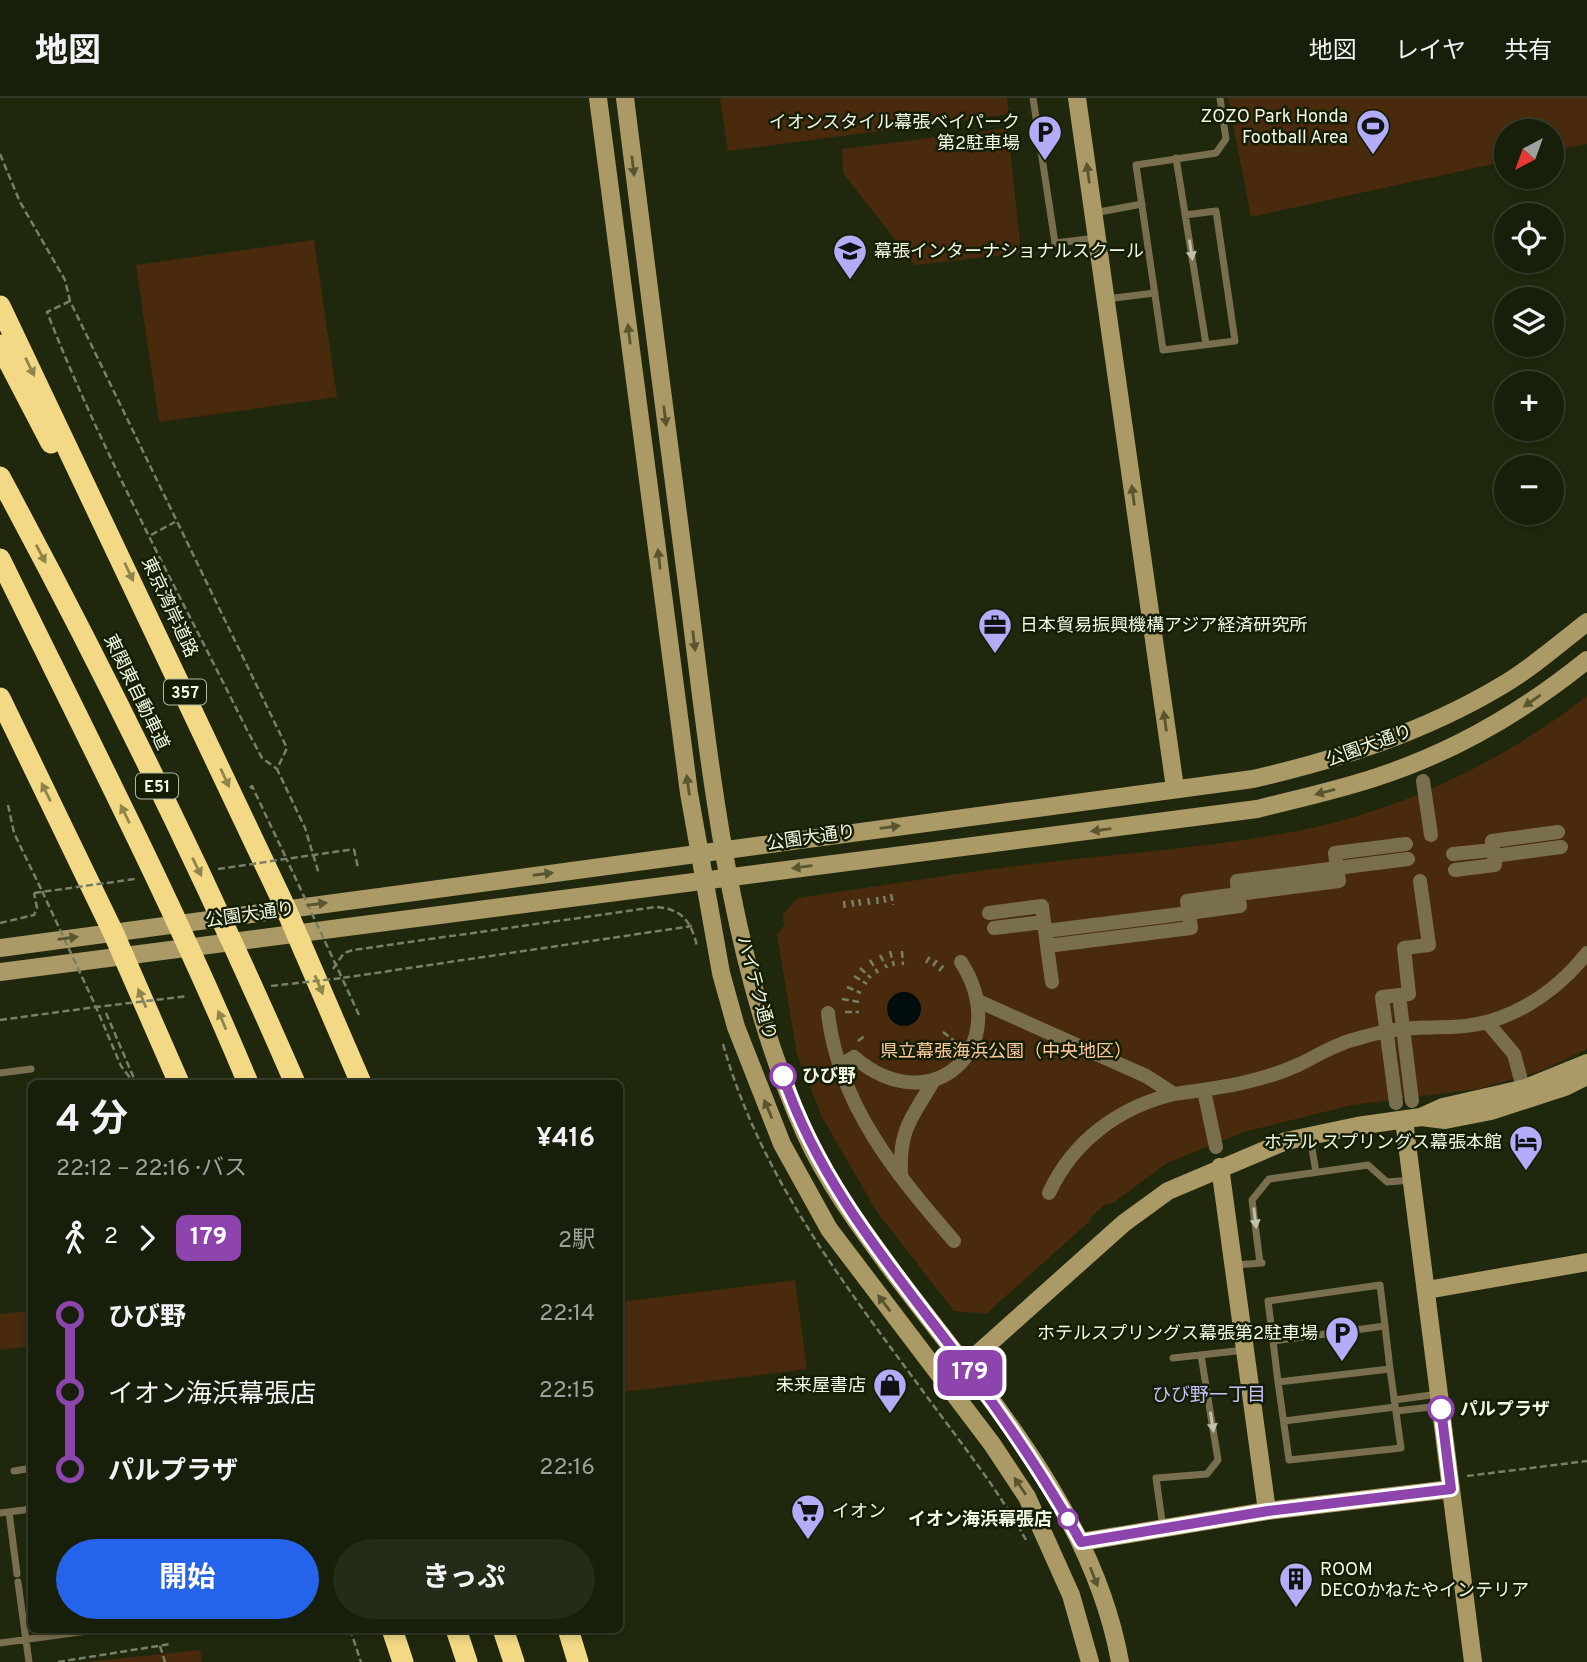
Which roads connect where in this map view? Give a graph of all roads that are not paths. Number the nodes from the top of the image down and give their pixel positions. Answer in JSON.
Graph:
{"nodes":[{"id":1,"x":598,"y":98,"type":"edge"},
{"id":2,"x":625,"y":98,"type":"edge"},
{"id":3,"x":1033,"y":98,"type":"edge"},
{"id":4,"x":1077,"y":98,"type":"edge"},
{"id":5,"x":1220,"y":98,"type":"edge"},
{"id":6,"x":1176,"y":158,"type":"junction"},
{"id":7,"x":1142,"y":204,"type":"junction"},
{"id":8,"x":1093,"y":213,"type":"junction"},
{"id":9,"x":1185,"y":215,"type":"junction"},
{"id":10,"x":1097,"y":238,"type":"junction"},
{"id":11,"x":1155,"y":293,"type":"junction"},
{"id":12,"x":1106,"y":299,"type":"junction"},
{"id":13,"x":0,"y":306,"type":"edge"},
{"id":14,"x":1206,"y":344,"type":"junction"},
{"id":15,"x":0,"y":345,"type":"edge"},
{"id":16,"x":4,"y":485,"type":"edge"},
{"id":17,"x":103,"y":517,"type":"junction"},
{"id":18,"x":0,"y":559,"type":"edge"},
{"id":19,"x":1587,"y":622,"type":"edge"},
{"id":20,"x":1587,"y":660,"type":"edge"},
{"id":21,"x":0,"y":698,"type":"edge"},
{"id":22,"x":1423,"y":781,"type":"dead end"},
{"id":23,"x":1175,"y":788,"type":"junction"},
{"id":24,"x":1431,"y":835,"type":"dead end"},
{"id":25,"x":1559,"y":840,"type":"dead end"},
{"id":26,"x":724,"y":849,"type":"junction"},
{"id":27,"x":700,"y":852,"type":"junction"},
{"id":28,"x":1407,"y":852,"type":"dead end"},
{"id":29,"x":1494,"y":853,"type":"junction"},
{"id":30,"x":1453,"y":855,"type":"dead end"},
{"id":31,"x":1455,"y":870,"type":"dead end"},
{"id":32,"x":730,"y":878,"type":"junction"},
{"id":33,"x":705,"y":881,"type":"junction"},
{"id":34,"x":1420,"y":881,"type":"dead end"},
{"id":35,"x":286,"y":909,"type":"junction"},
{"id":36,"x":989,"y":913,"type":"dead end"},
{"id":37,"x":993,"y":928,"type":"dead end"},
{"id":38,"x":113,"y":932,"type":"junction"},
{"id":39,"x":1046,"y":933,"type":"junction"},
{"id":40,"x":297,"y":935,"type":"junction"},
{"id":41,"x":0,"y":948,"type":"edge"},
{"id":42,"x":1587,"y":953,"type":"edge"},
{"id":43,"x":124,"y":956,"type":"junction"},
{"id":44,"x":961,"y":962,"type":"dead end"},
{"id":45,"x":0,"y":972,"type":"edge"},
{"id":46,"x":1052,"y":982,"type":"dead end"},
{"id":47,"x":1399,"y":995,"type":"junction"},
{"id":48,"x":978,"y":1001,"type":"junction"},
{"id":49,"x":834,"y":1012,"type":"road end"},
{"id":50,"x":1487,"y":1022,"type":"junction"},
{"id":51,"x":1403,"y":1027,"type":"junction"},
{"id":52,"x":1386,"y":1030,"type":"junction"},
{"id":53,"x":1587,"y":1063,"type":"edge"},
{"id":54,"x":839,"y":1066,"type":"junction"},
{"id":55,"x":31,"y":1069,"type":"dead end"},
{"id":56,"x":0,"y":1073,"type":"edge"},
{"id":57,"x":1587,"y":1076,"type":"edge"},
{"id":58,"x":178,"y":1080,"type":"edge"},
{"id":59,"x":247,"y":1080,"type":"edge"},
{"id":60,"x":294,"y":1080,"type":"edge"},
{"id":61,"x":360,"y":1080,"type":"edge"},
{"id":62,"x":934,"y":1080,"type":"junction"},
{"id":63,"x":1521,"y":1080,"type":"dead end"},
{"id":64,"x":1204,"y":1091,"type":"junction"},
{"id":65,"x":1174,"y":1094,"type":"junction"},
{"id":66,"x":1396,"y":1103,"type":"dead end"},
{"id":67,"x":1412,"y":1113,"type":"junction"},
{"id":68,"x":1310,"y":1136,"type":"junction"},
{"id":69,"x":1216,"y":1147,"type":"dead end"},
{"id":70,"x":1220,"y":1167,"type":"junction"},
{"id":71,"x":1316,"y":1172,"type":"junction"},
{"id":72,"x":901,"y":1174,"type":"junction"},
{"id":73,"x":1412,"y":1180,"type":"junction"},
{"id":74,"x":1049,"y":1193,"type":"dead end"},
{"id":75,"x":954,"y":1241,"type":"dead end"},
{"id":76,"x":1587,"y":1262,"type":"edge"},
{"id":77,"x":1235,"y":1265,"type":"junction"},
{"id":78,"x":1427,"y":1290,"type":"junction"},
{"id":79,"x":1385,"y":1326,"type":"junction"},
{"id":80,"x":1273,"y":1341,"type":"junction"},
{"id":81,"x":1246,"y":1350,"type":"junction"},
{"id":82,"x":1201,"y":1355,"type":"junction"},
{"id":83,"x":1173,"y":1358,"type":"dead end"},
{"id":84,"x":965,"y":1365,"type":"junction"},
{"id":85,"x":1390,"y":1368,"type":"junction"},
{"id":86,"x":1278,"y":1382,"type":"junction"},
{"id":87,"x":944,"y":1383,"type":"junction"},
{"id":88,"x":1440,"y":1400,"type":"junction"},
{"id":89,"x":1395,"y":1406,"type":"junction"},
{"id":90,"x":1284,"y":1421,"type":"junction"},
{"id":91,"x":28,"y":1469,"type":"edge"},
{"id":92,"x":14,"y":1471,"type":"dead end"},
{"id":93,"x":1451,"y":1489,"type":"junction"},
{"id":94,"x":28,"y":1509,"type":"edge"},
{"id":95,"x":1268,"y":1511,"type":"junction"},
{"id":96,"x":4,"y":1512,"type":"edge"},
{"id":97,"x":1163,"y":1528,"type":"junction"},
{"id":98,"x":1081,"y":1542,"type":"junction"},
{"id":99,"x":74,"y":1633,"type":"edge"},
{"id":100,"x":393,"y":1633,"type":"edge"},
{"id":101,"x":457,"y":1633,"type":"edge"},
{"id":102,"x":504,"y":1633,"type":"edge"},
{"id":103,"x":569,"y":1633,"type":"edge"},
{"id":104,"x":581,"y":1633,"type":"edge"},
{"id":105,"x":26,"y":1640,"type":"junction"},
{"id":106,"x":0,"y":1643,"type":"edge"},
{"id":107,"x":29,"y":1662,"type":"edge"},
{"id":108,"x":403,"y":1662,"type":"edge"},
{"id":109,"x":467,"y":1662,"type":"edge"},
{"id":110,"x":514,"y":1662,"type":"edge"},
{"id":111,"x":580,"y":1662,"type":"edge"},
{"id":112,"x":1090,"y":1662,"type":"edge"},
{"id":113,"x":1120,"y":1662,"type":"edge"},
{"id":114,"x":1473,"y":1662,"type":"edge"}],
"edges":[{"from":27,"to":1,"type":"street","name":"ハイテク通り","one_way":true},
{"from":2,"to":26,"type":"street","name":"ハイテク通り","one_way":true},
{"from":3,"to":10,"type":"lane"},
{"from":8,"to":4,"type":"street","one_way":true},
{"from":5,"to":6,"type":"lane"},
{"from":6,"to":7,"type":"lane"},
{"from":6,"to":9,"type":"lane"},
{"from":7,"to":8,"type":"lane"},
{"from":7,"to":11,"type":"lane"},
{"from":8,"to":10,"type":"street"},
{"from":9,"to":14,"type":"lane","one_way":true},
{"from":9,"to":14,"type":"lane"},
{"from":10,"to":12,"type":"street"},
{"from":11,"to":12,"type":"lane"},
{"from":11,"to":14,"type":"lane"},
{"from":23,"to":12,"type":"street","one_way":true},
{"from":13,"to":17,"type":"highway","name":"東京湾岸道路","number":"357","one_way":true},
{"from":15,"to":17,"type":"highway"},
{"from":16,"to":60,"type":"highway","name":"東関東自動車道","number":"E51","one_way":true,"bridge":true},
{"from":17,"to":35,"type":"highway","name":"東京湾岸道路","number":"357","one_way":true},
{"from":59,"to":18,"type":"highway","number":"E51","one_way":true,"bridge":true},
{"from":19,"to":23,"type":"street","name":"公園大通り"},
{"from":20,"to":32,"type":"street","name":"公園大通り","one_way":true},
{"from":38,"to":21,"type":"highway","one_way":true},
{"from":22,"to":24,"type":"street"},
{"from":26,"to":23,"type":"street","name":"公園大通り","one_way":true},
{"from":25,"to":29,"type":"street"},
{"from":26,"to":27,"type":"street","name":"公園大通り"},
{"from":26,"to":32,"type":"street","name":"ハイテク通り"},
{"from":27,"to":33,"type":"street","name":"ハイテク通り"},
{"from":35,"to":27,"type":"street","name":"公園大通り","one_way":true},
{"from":28,"to":39,"type":"street"},
{"from":29,"to":30,"type":"street"},
{"from":29,"to":31,"type":"street"},
{"from":32,"to":33,"type":"street","name":"公園大通り"},
{"from":32,"to":84,"type":"street","name":"ハイテク通り"},
{"from":33,"to":40,"type":"street","name":"公園大通り"},
{"from":87,"to":33,"type":"street","name":"ハイテク通り","one_way":true},
{"from":34,"to":47,"type":"street"},
{"from":35,"to":38,"type":"street","name":"公園大通り"},
{"from":35,"to":40,"type":"highway","name":"東京湾岸道路","number":"357"},
{"from":36,"to":39,"type":"street"},
{"from":37,"to":39,"type":"street"},
{"from":41,"to":38,"type":"street","name":"公園大通り","one_way":true},
{"from":38,"to":43,"type":"highway"},
{"from":39,"to":46,"type":"street"},
{"from":40,"to":43,"type":"street","name":"公園大通り"},
{"from":40,"to":61,"type":"highway","name":"東京湾岸道路","number":"357","one_way":true},
{"from":42,"to":50,"type":"street"},
{"from":43,"to":45,"type":"street","name":"公園大通り"},
{"from":58,"to":43,"type":"highway","one_way":true},
{"from":44,"to":48,"type":"street"},
{"from":47,"to":51,"type":"street"},
{"from":47,"to":52,"type":"street"},
{"from":48,"to":62,"type":"street"},
{"from":48,"to":65,"type":"street"},
{"from":49,"to":54,"type":"street"},
{"from":50,"to":51,"type":"street"},
{"from":50,"to":63,"type":"street"},
{"from":51,"to":52,"type":"street"},
{"from":51,"to":67,"type":"street"},
{"from":52,"to":64,"type":"street"},
{"from":52,"to":66,"type":"street"},
{"from":53,"to":67,"type":"street"},
{"from":54,"to":62,"type":"street"},
{"from":54,"to":72,"type":"street"},
{"from":55,"to":56,"type":"lane"},
{"from":57,"to":67,"type":"street"},
{"from":62,"to":72,"type":"street"},
{"from":64,"to":65,"type":"street"},
{"from":64,"to":69,"type":"street"},
{"from":65,"to":74,"type":"street"},
{"from":67,"to":68,"type":"street"},
{"from":67,"to":73,"type":"street"},
{"from":68,"to":70,"type":"street"},
{"from":68,"to":71,"type":"lane"},
{"from":70,"to":77,"type":"street"},
{"from":70,"to":84,"type":"street"},
{"from":71,"to":73,"type":"lane"},
{"from":71,"to":77,"type":"lane","one_way":true},
{"from":72,"to":75,"type":"street"},
{"from":73,"to":78,"type":"street"},
{"from":76,"to":78,"type":"street"},
{"from":77,"to":81,"type":"street"},
{"from":78,"to":88,"type":"street"},
{"from":79,"to":80,"type":"lane"},
{"from":79,"to":80,"type":"lane"},
{"from":79,"to":85,"type":"lane"},
{"from":80,"to":86,"type":"lane"},
{"from":81,"to":82,"type":"lane"},
{"from":81,"to":95,"type":"street"},
{"from":82,"to":83,"type":"lane"},
{"from":82,"to":97,"type":"lane","one_way":true},
{"from":84,"to":87,"type":"street"},
{"from":84,"to":98,"type":"street","name":"ハイテク通り"},
{"from":85,"to":86,"type":"lane"},
{"from":85,"to":89,"type":"lane"},
{"from":86,"to":90,"type":"lane"},
{"from":112,"to":87,"type":"street","name":"ハイテク通り","one_way":true},
{"from":88,"to":89,"type":"lane"},
{"from":88,"to":89,"type":"lane"},
{"from":88,"to":93,"type":"street"},
{"from":89,"to":90,"type":"lane"},
{"from":89,"to":90,"type":"lane"},
{"from":91,"to":92,"type":"lane"},
{"from":93,"to":95,"type":"street"},
{"from":93,"to":114,"type":"street"},
{"from":94,"to":96,"type":"lane"},
{"from":95,"to":97,"type":"street"},
{"from":96,"to":105,"type":"lane"},
{"from":97,"to":98,"type":"street"},
{"from":98,"to":113,"type":"street","name":"ハイテク通り","one_way":true},
{"from":99,"to":105,"type":"lane"},
{"from":100,"to":108,"type":"highway"},
{"from":101,"to":109,"type":"highway"},
{"from":102,"to":110,"type":"highway"},
{"from":103,"to":111,"type":"highway"},
{"from":104,"to":111,"type":"highway"},
{"from":105,"to":106,"type":"lane"},
{"from":105,"to":107,"type":"lane"}]}
